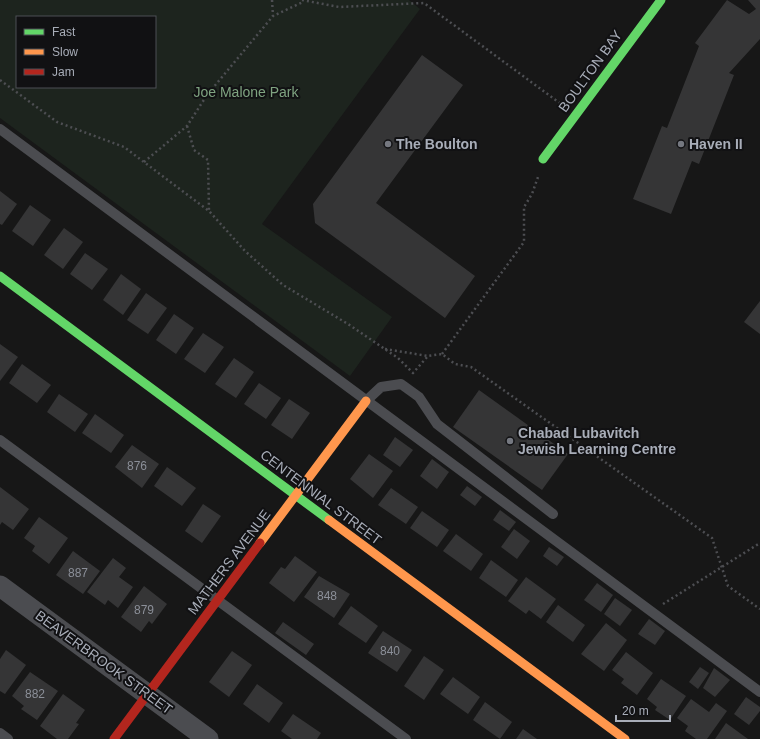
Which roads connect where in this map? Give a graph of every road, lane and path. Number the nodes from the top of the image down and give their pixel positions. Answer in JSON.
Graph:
{"nodes":[{"id":1,"x":272,"y":0,"type":"edge"},
{"id":2,"x":661,"y":0,"type":"edge"},
{"id":3,"x":303,"y":1,"type":"edge"},
{"id":4,"x":273,"y":16,"type":"junction"},
{"id":5,"x":0,"y":80,"type":"edge"},
{"id":6,"x":576,"y":114,"type":"junction"},
{"id":7,"x":187,"y":126,"type":"junction"},
{"id":8,"x":0,"y":129,"type":"edge"},
{"id":9,"x":543,"y":159,"type":"joint"},
{"id":10,"x":144,"y":162,"type":"junction"},
{"id":11,"x":209,"y":211,"type":"junction"},
{"id":12,"x":0,"y":276,"type":"edge"},
{"id":13,"x":382,"y":348,"type":"junction"},
{"id":14,"x":442,"y":354,"type":"junction"},
{"id":15,"x":428,"y":356,"type":"junction"},
{"id":16,"x":366,"y":401,"type":"junction"},
{"id":17,"x":0,"y":440,"type":"edge"},
{"id":18,"x":296,"y":496,"type":"junction"},
{"id":19,"x":553,"y":514,"type":"dead end"},
{"id":20,"x":760,"y":543,"type":"edge"},
{"id":21,"x":721,"y":567,"type":"junction"},
{"id":22,"x":0,"y":586,"type":"edge"},
{"id":23,"x":218,"y":601,"type":"junction"},
{"id":24,"x":760,"y":609,"type":"edge"},
{"id":25,"x":650,"y":611,"type":"junction"},
{"id":26,"x":760,"y":692,"type":"edge"},
{"id":27,"x":148,"y":694,"type":"junction"},
{"id":28,"x":0,"y":733,"type":"edge"},
{"id":29,"x":8,"y":739,"type":"edge"},
{"id":30,"x":114,"y":739,"type":"edge"},
{"id":31,"x":208,"y":739,"type":"edge"},
{"id":32,"x":406,"y":739,"type":"edge"},
{"id":33,"x":625,"y":739,"type":"edge"}],
"edges":[{"from":1,"to":4,"type":"path"},
{"from":2,"to":6,"type":"street","name":"BOULTON BAY"},
{"from":3,"to":4,"type":"path"},
{"from":3,"to":6,"type":"path"},
{"from":4,"to":7,"type":"path"},
{"from":5,"to":10,"type":"path"},
{"from":6,"to":9,"type":"street","name":"BOULTON BAY"},
{"from":7,"to":10,"type":"path"},
{"from":7,"to":11,"type":"path"},
{"from":8,"to":16,"type":"lane"},
{"from":9,"to":14,"type":"path"},
{"from":10,"to":11,"type":"path"},
{"from":11,"to":13,"type":"path"},
{"from":12,"to":18,"type":"street","name":"CENTENNIAL STREET"},
{"from":13,"to":15,"type":"path"},
{"from":13,"to":15,"type":"path"},
{"from":14,"to":15,"type":"path"},
{"from":14,"to":21,"type":"path"},
{"from":16,"to":18,"type":"street","name":"MATHERS AVENUE"},
{"from":16,"to":19,"type":"lane"},
{"from":16,"to":25,"type":"lane"},
{"from":17,"to":23,"type":"lane"},
{"from":18,"to":23,"type":"street","name":"MATHERS AVENUE"},
{"from":18,"to":33,"type":"street","name":"CENTENNIAL STREET"},
{"from":20,"to":21,"type":"path"},
{"from":21,"to":24,"type":"path"},
{"from":21,"to":25,"type":"path"},
{"from":22,"to":27,"type":"street","name":"BEAVERBROOK STREET"},
{"from":23,"to":27,"type":"street","name":"MATHERS AVENUE"},
{"from":23,"to":32,"type":"lane"},
{"from":25,"to":26,"type":"lane"},
{"from":27,"to":30,"type":"street","name":"MATHERS AVENUE"},
{"from":27,"to":31,"type":"street","name":"BEAVERBROOK STREET"},
{"from":28,"to":29,"type":"lane"}]}
